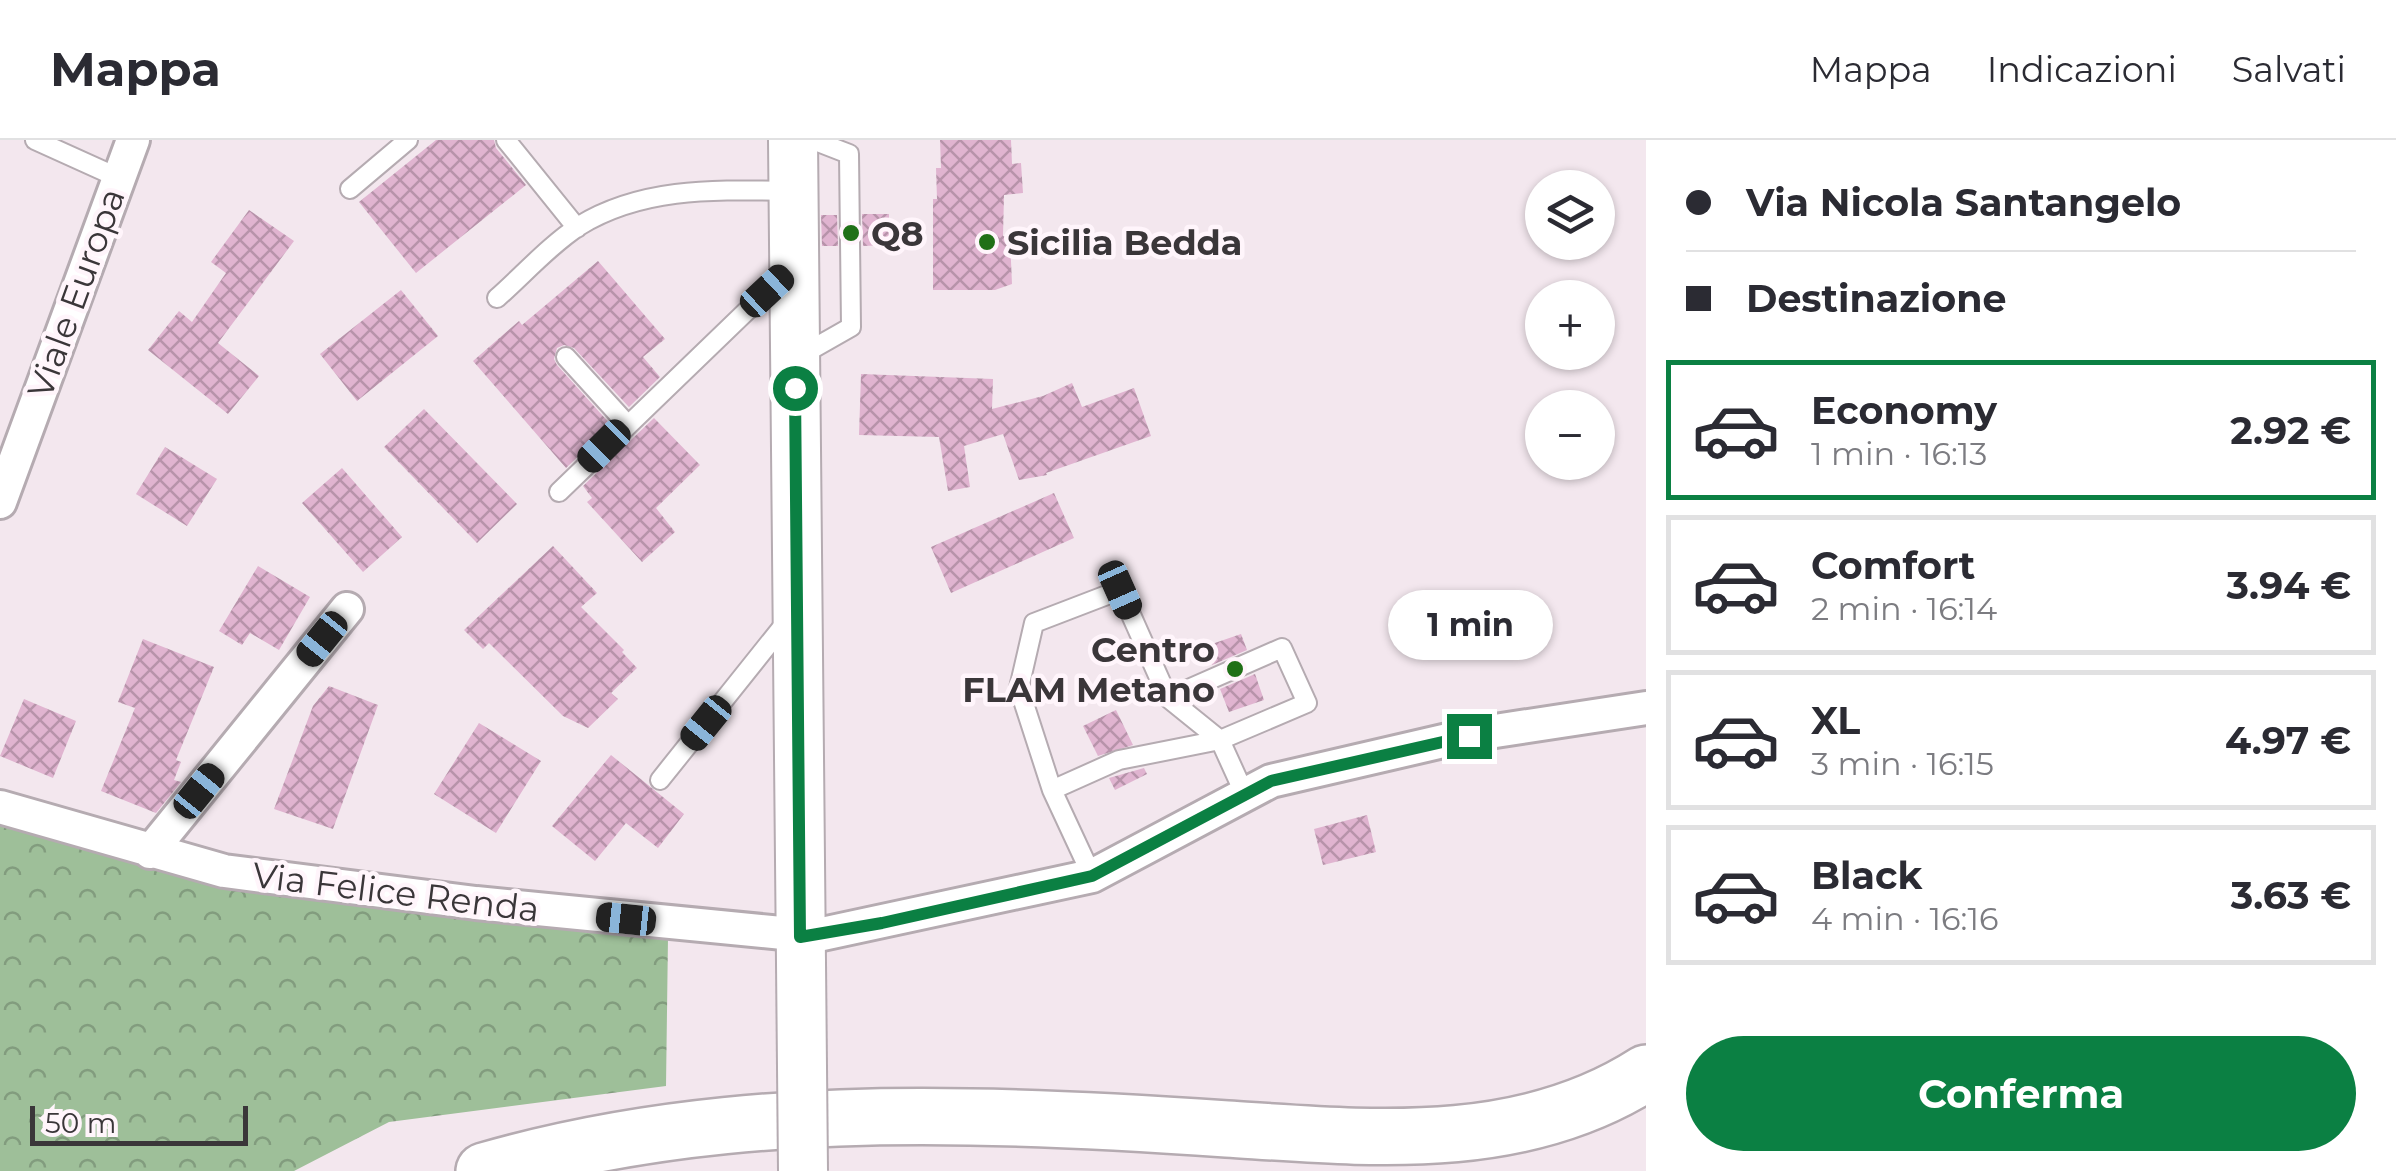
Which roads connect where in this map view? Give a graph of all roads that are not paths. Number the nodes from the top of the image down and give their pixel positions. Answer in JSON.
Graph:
{"nodes":[{"id":1,"x":35,"y":140,"type":"edge"},
{"id":2,"x":133,"y":140,"type":"edge"},
{"id":3,"x":408,"y":140,"type":"edge"},
{"id":4,"x":506,"y":140,"type":"edge"},
{"id":5,"x":793,"y":140,"type":"edge"},
{"id":6,"x":813,"y":140,"type":"edge"},
{"id":7,"x":118,"y":178,"type":"junction"},
{"id":8,"x":350,"y":188,"type":"dead end"},
{"id":9,"x":793,"y":192,"type":"junction"},
{"id":10,"x":577,"y":228,"type":"junction"},
{"id":11,"x":795,"y":264,"type":"junction"},
{"id":12,"x":496,"y":298,"type":"dead end"},
{"id":13,"x":566,"y":358,"type":"dead end"},
{"id":14,"x":795,"y":359,"type":"junction"},
{"id":15,"x":627,"y":424,"type":"junction"},
{"id":16,"x":559,"y":492,"type":"dead end"},
{"id":17,"x":0,"y":502,"type":"edge"},
{"id":18,"x":347,"y":609,"type":"dead end"},
{"id":19,"x":797,"y":609,"type":"junction"},
{"id":20,"x":1168,"y":698,"type":"junction"},
{"id":21,"x":1646,"y":708,"type":"edge"},
{"id":22,"x":1220,"y":740,"type":"junction"},
{"id":23,"x":660,"y":780,"type":"dead end"},
{"id":24,"x":1052,"y":790,"type":"junction"},
{"id":25,"x":1245,"y":795,"type":"junction"},
{"id":26,"x":0,"y":806,"type":"edge"},
{"id":27,"x":150,"y":852,"type":"junction"},
{"id":28,"x":1092,"y":876,"type":"junction"},
{"id":29,"x":800,"y":950,"type":"junction"},
{"id":30,"x":1646,"y":1073,"type":"edge"},
{"id":31,"x":484,"y":1171,"type":"edge"},
{"id":32,"x":550,"y":1171,"type":"edge"},
{"id":33,"x":803,"y":1171,"type":"edge"},
{"id":34,"x":1458,"y":1171,"type":"edge"}],
"edges":[{"from":1,"to":7,"type":"lane"},
{"from":2,"to":7,"type":"street","name":"Viale Europa"},
{"from":3,"to":8,"type":"lane"},
{"from":4,"to":10,"type":"lane"},
{"from":5,"to":9,"type":"main road"},
{"from":6,"to":14,"type":"lane"},
{"from":7,"to":17,"type":"street","name":"Viale Europa"},
{"from":9,"to":10,"type":"lane"},
{"from":9,"to":11,"type":"main road"},
{"from":10,"to":12,"type":"lane"},
{"from":11,"to":14,"type":"main road"},
{"from":11,"to":15,"type":"lane"},
{"from":13,"to":15,"type":"lane"},
{"from":14,"to":19,"type":"main road"},
{"from":15,"to":16,"type":"lane"},
{"from":18,"to":27,"type":"street"},
{"from":19,"to":23,"type":"lane"},
{"from":19,"to":29,"type":"main road"},
{"from":20,"to":22,"type":"lane"},
{"from":20,"to":22,"type":"lane"},
{"from":20,"to":24,"type":"lane"},
{"from":21,"to":25,"type":"street","name":"Via Felice Renda"},
{"from":22,"to":24,"type":"lane"},
{"from":22,"to":25,"type":"lane"},
{"from":24,"to":28,"type":"lane"},
{"from":25,"to":28,"type":"street","name":"Via Felice Renda"},
{"from":26,"to":27,"type":"street","name":"Via Felice Renda"},
{"from":27,"to":29,"type":"street","name":"Via Felice Renda"},
{"from":28,"to":29,"type":"street","name":"Via Felice Renda"},
{"from":29,"to":33,"type":"main road","bridge":true},
{"from":30,"to":31,"type":"highway"},
{"from":32,"to":34,"type":"highway"}]}
